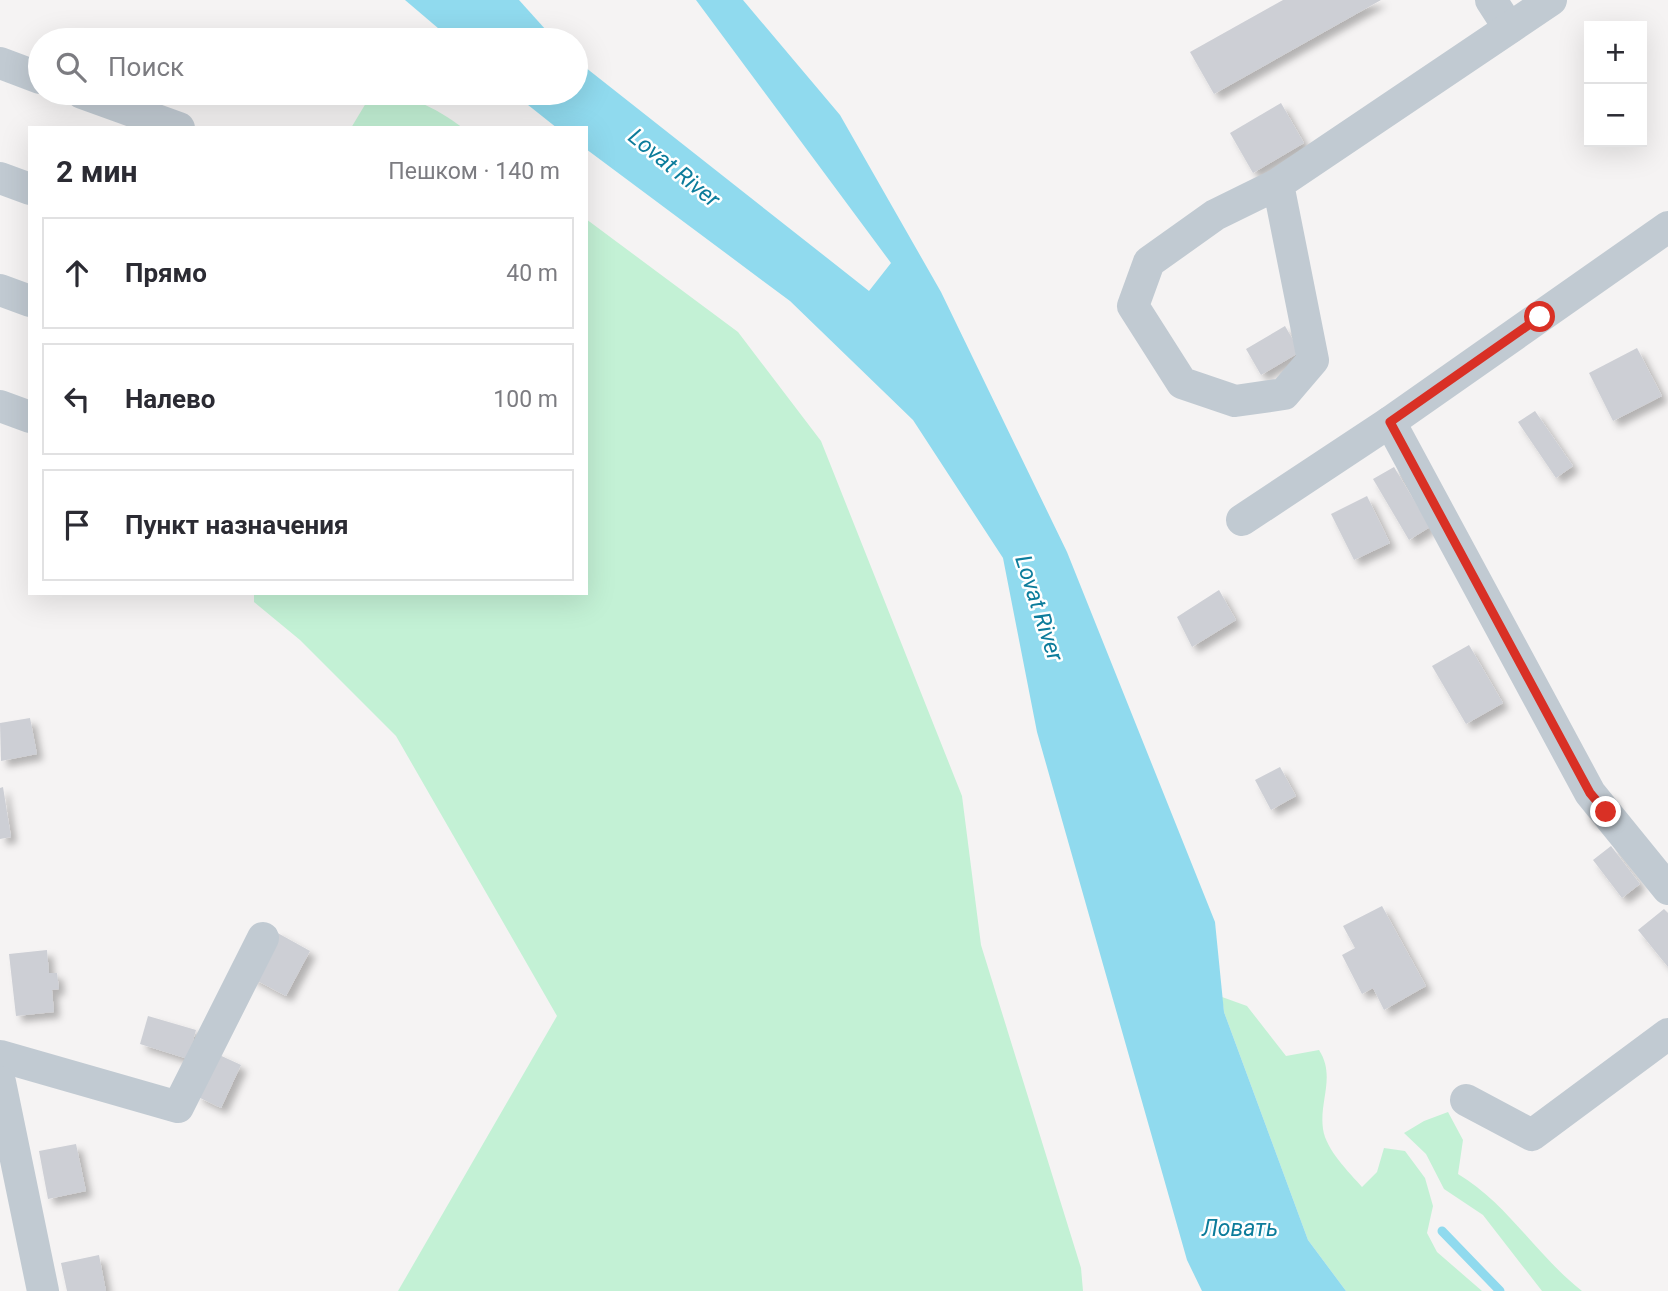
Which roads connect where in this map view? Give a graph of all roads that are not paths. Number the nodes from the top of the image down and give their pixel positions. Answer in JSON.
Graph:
{"nodes":[{"id":1,"x":1491,"y":0,"type":"edge"},
{"id":2,"x":1551,"y":0,"type":"edge"},
{"id":3,"x":1509,"y":28,"type":"junction"},
{"id":4,"x":0,"y":63,"type":"edge"},
{"id":5,"x":28,"y":74,"type":"edge"},
{"id":6,"x":115,"y":105,"type":"edge"},
{"id":7,"x":173,"y":126,"type":"edge"},
{"id":8,"x":0,"y":178,"type":"edge"},
{"id":9,"x":1278,"y":184,"type":"junction"},
{"id":10,"x":28,"y":188,"type":"edge"},
{"id":11,"x":1668,"y":228,"type":"edge"},
{"id":12,"x":0,"y":290,"type":"edge"},
{"id":13,"x":28,"y":300,"type":"edge"},
{"id":14,"x":0,"y":405,"type":"edge"},
{"id":15,"x":28,"y":416,"type":"edge"},
{"id":16,"x":1390,"y":422,"type":"junction"},
{"id":17,"x":1242,"y":520,"type":"dead end"},
{"id":18,"x":1668,"y":889,"type":"edge"},
{"id":19,"x":263,"y":938,"type":"dead end"},
{"id":20,"x":1668,"y":1034,"type":"edge"},
{"id":21,"x":0,"y":1056,"type":"edge"},
{"id":22,"x":0,"y":1082,"type":"edge"},
{"id":23,"x":1466,"y":1100,"type":"dead end"},
{"id":24,"x":43,"y":1291,"type":"edge"}],
"edges":[{"from":1,"to":3,"type":"street"},
{"from":2,"to":3,"type":"street"},
{"from":3,"to":9,"type":"street"},
{"from":4,"to":5,"type":"street"},
{"from":6,"to":7,"type":"street"},
{"from":8,"to":10,"type":"street"},
{"from":9,"to":9,"type":"street"},
{"from":11,"to":16,"type":"street"},
{"from":12,"to":13,"type":"street"},
{"from":14,"to":15,"type":"street"},
{"from":16,"to":17,"type":"street"},
{"from":16,"to":18,"type":"street"},
{"from":19,"to":21,"type":"street"},
{"from":20,"to":23,"type":"street"},
{"from":22,"to":24,"type":"street"}]}
